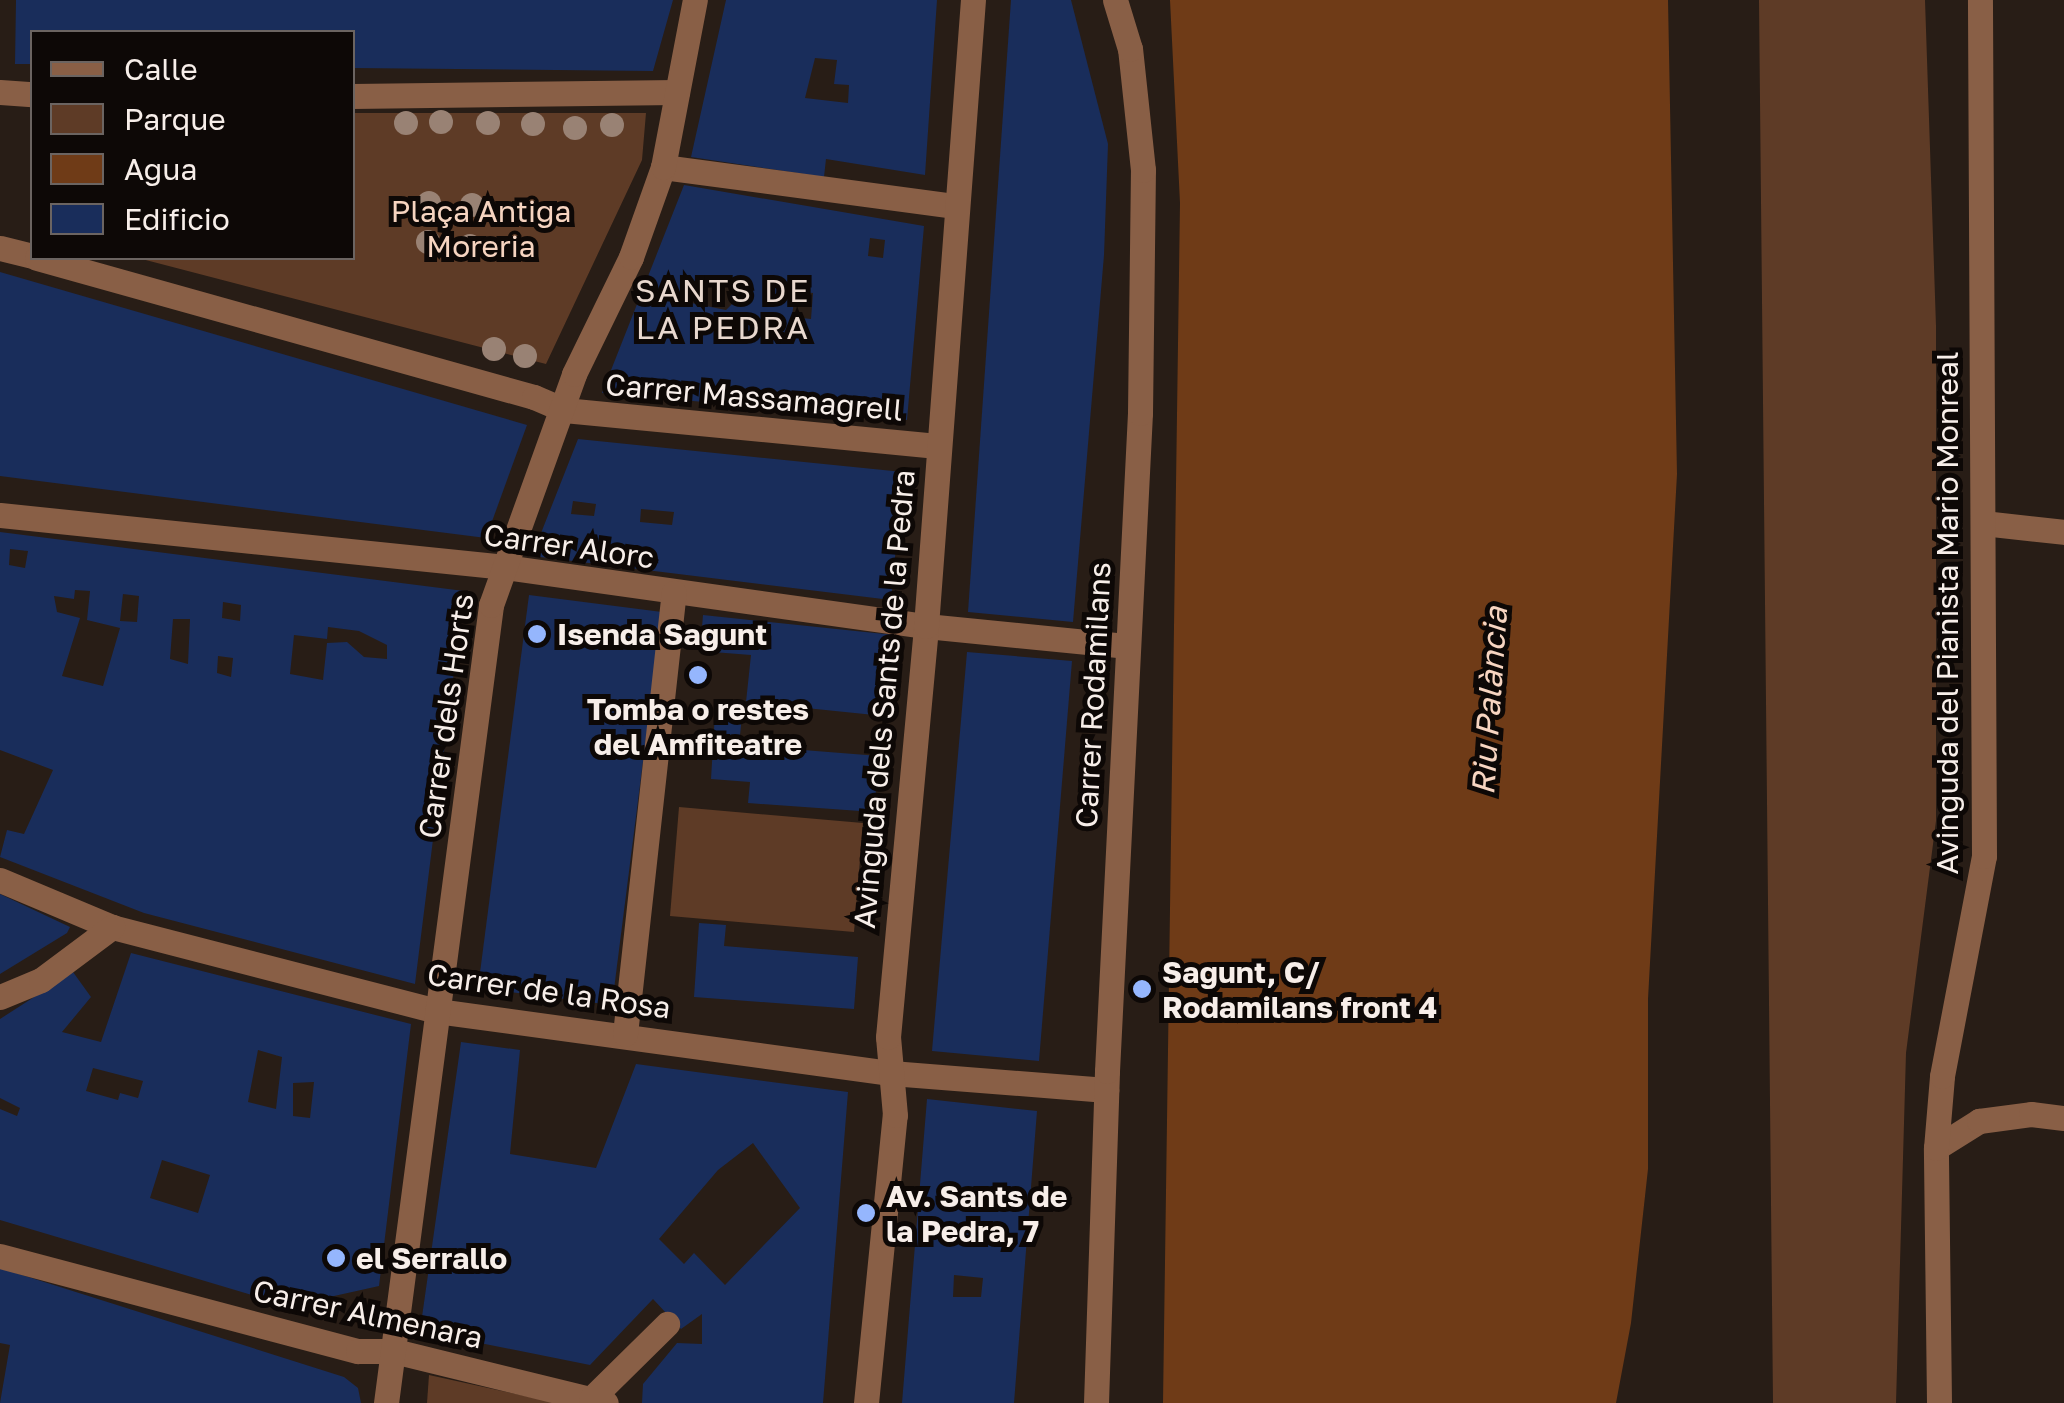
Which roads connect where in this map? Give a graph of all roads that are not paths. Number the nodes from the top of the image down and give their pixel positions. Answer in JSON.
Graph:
{"nodes":[{"id":1,"x":696,"y":0,"type":"edge"},
{"id":2,"x":973,"y":0,"type":"edge"},
{"id":3,"x":1115,"y":0,"type":"edge"},
{"id":4,"x":1980,"y":0,"type":"edge"},
{"id":5,"x":0,"y":92,"type":"edge"},
{"id":6,"x":678,"y":92,"type":"junction"},
{"id":7,"x":30,"y":94,"type":"edge"},
{"id":8,"x":355,"y":96,"type":"edge"},
{"id":9,"x":662,"y":166,"type":"junction"},
{"id":10,"x":955,"y":206,"type":"junction"},
{"id":11,"x":0,"y":248,"type":"edge"},
{"id":12,"x":30,"y":256,"type":"edge"},
{"id":13,"x":45,"y":260,"type":"edge"},
{"id":14,"x":564,"y":410,"type":"junction"},
{"id":15,"x":937,"y":446,"type":"junction"},
{"id":16,"x":0,"y":515,"type":"edge"},
{"id":17,"x":1983,"y":524,"type":"junction"},
{"id":18,"x":2064,"y":532,"type":"edge"},
{"id":19,"x":505,"y":567,"type":"junction"},
{"id":20,"x":674,"y":594,"type":"junction"},
{"id":21,"x":926,"y":626,"type":"junction"},
{"id":22,"x":1128,"y":646,"type":"junction"},
{"id":23,"x":0,"y":880,"type":"edge"},
{"id":24,"x":112,"y":927,"type":"junction"},
{"id":25,"x":0,"y":998,"type":"edge"},
{"id":26,"x":437,"y":1011,"type":"junction"},
{"id":27,"x":625,"y":1034,"type":"junction"},
{"id":28,"x":891,"y":1073,"type":"junction"},
{"id":29,"x":1106,"y":1090,"type":"junction"},
{"id":30,"x":2064,"y":1118,"type":"edge"},
{"id":31,"x":1936,"y":1148,"type":"junction"},
{"id":32,"x":0,"y":1256,"type":"edge"},
{"id":33,"x":667,"y":1324,"type":"dead end"},
{"id":34,"x":394,"y":1352,"type":"junction"},
{"id":35,"x":1096,"y":1400,"type":"edge"},
{"id":36,"x":598,"y":1401,"type":"edge"},
{"id":37,"x":386,"y":1403,"type":"edge"},
{"id":38,"x":396,"y":1403,"type":"edge"},
{"id":39,"x":866,"y":1403,"type":"edge"},
{"id":40,"x":1939,"y":1403,"type":"edge"}],
"edges":[{"from":1,"to":6,"type":"street","name":"Carrer dels Horts"},
{"from":2,"to":10,"type":"street","name":"Avinguda dels Sants de la Pedra"},
{"from":3,"to":22,"type":"street","name":"Carrer Rodamilans"},
{"from":4,"to":17,"type":"street","name":"Avinguda del Pianista Mario Monreal"},
{"from":5,"to":7,"type":"street"},
{"from":6,"to":8,"type":"street"},
{"from":6,"to":9,"type":"street","name":"Carrer dels Horts"},
{"from":9,"to":10,"type":"street"},
{"from":9,"to":14,"type":"street","name":"Carrer dels Horts"},
{"from":10,"to":15,"type":"street","name":"Avinguda dels Sants de la Pedra"},
{"from":11,"to":12,"type":"street"},
{"from":13,"to":14,"type":"street"},
{"from":14,"to":15,"type":"street","name":"Carrer Massamagrell"},
{"from":14,"to":19,"type":"street","name":"Carrer dels Horts"},
{"from":15,"to":21,"type":"street","name":"Avinguda dels Sants de la Pedra"},
{"from":16,"to":19,"type":"street","name":"Carrer Alorc"},
{"from":17,"to":18,"type":"street"},
{"from":17,"to":31,"type":"street","name":"Avinguda del Pianista Mario Monreal"},
{"from":19,"to":20,"type":"street","name":"Carrer Alorc"},
{"from":19,"to":26,"type":"street","name":"Carrer dels Horts"},
{"from":20,"to":21,"type":"street","name":"Carrer Alorc"},
{"from":20,"to":27,"type":"street"},
{"from":21,"to":22,"type":"street","name":"Carrer Alorc"},
{"from":21,"to":28,"type":"street","name":"Avinguda dels Sants de la Pedra"},
{"from":22,"to":29,"type":"street","name":"Carrer Rodamilans"},
{"from":23,"to":24,"type":"street","name":"Carrer de la Rosa"},
{"from":24,"to":25,"type":"street"},
{"from":24,"to":26,"type":"street","name":"Carrer de la Rosa"},
{"from":26,"to":27,"type":"street","name":"Carrer de la Rosa"},
{"from":26,"to":34,"type":"street","name":"Carrer dels Horts"},
{"from":27,"to":28,"type":"street","name":"Carrer de la Rosa"},
{"from":28,"to":29,"type":"street","name":"Carrer de la Rosa"},
{"from":28,"to":39,"type":"street","name":"Avinguda dels Sants de la Pedra"},
{"from":29,"to":35,"type":"street","name":"Carrer Rodamilans"},
{"from":30,"to":31,"type":"street"},
{"from":31,"to":40,"type":"street","name":"Avinguda del Pianista Mario Monreal"},
{"from":32,"to":34,"type":"street","name":"Carrer Almenara"},
{"from":33,"to":36,"type":"street"},
{"from":34,"to":36,"type":"street","name":"Carrer Almenara"},
{"from":34,"to":37,"type":"street","name":"Carrer dels Horts"},
{"from":34,"to":38,"type":"street","name":"Carrer dels Horts"}]}
